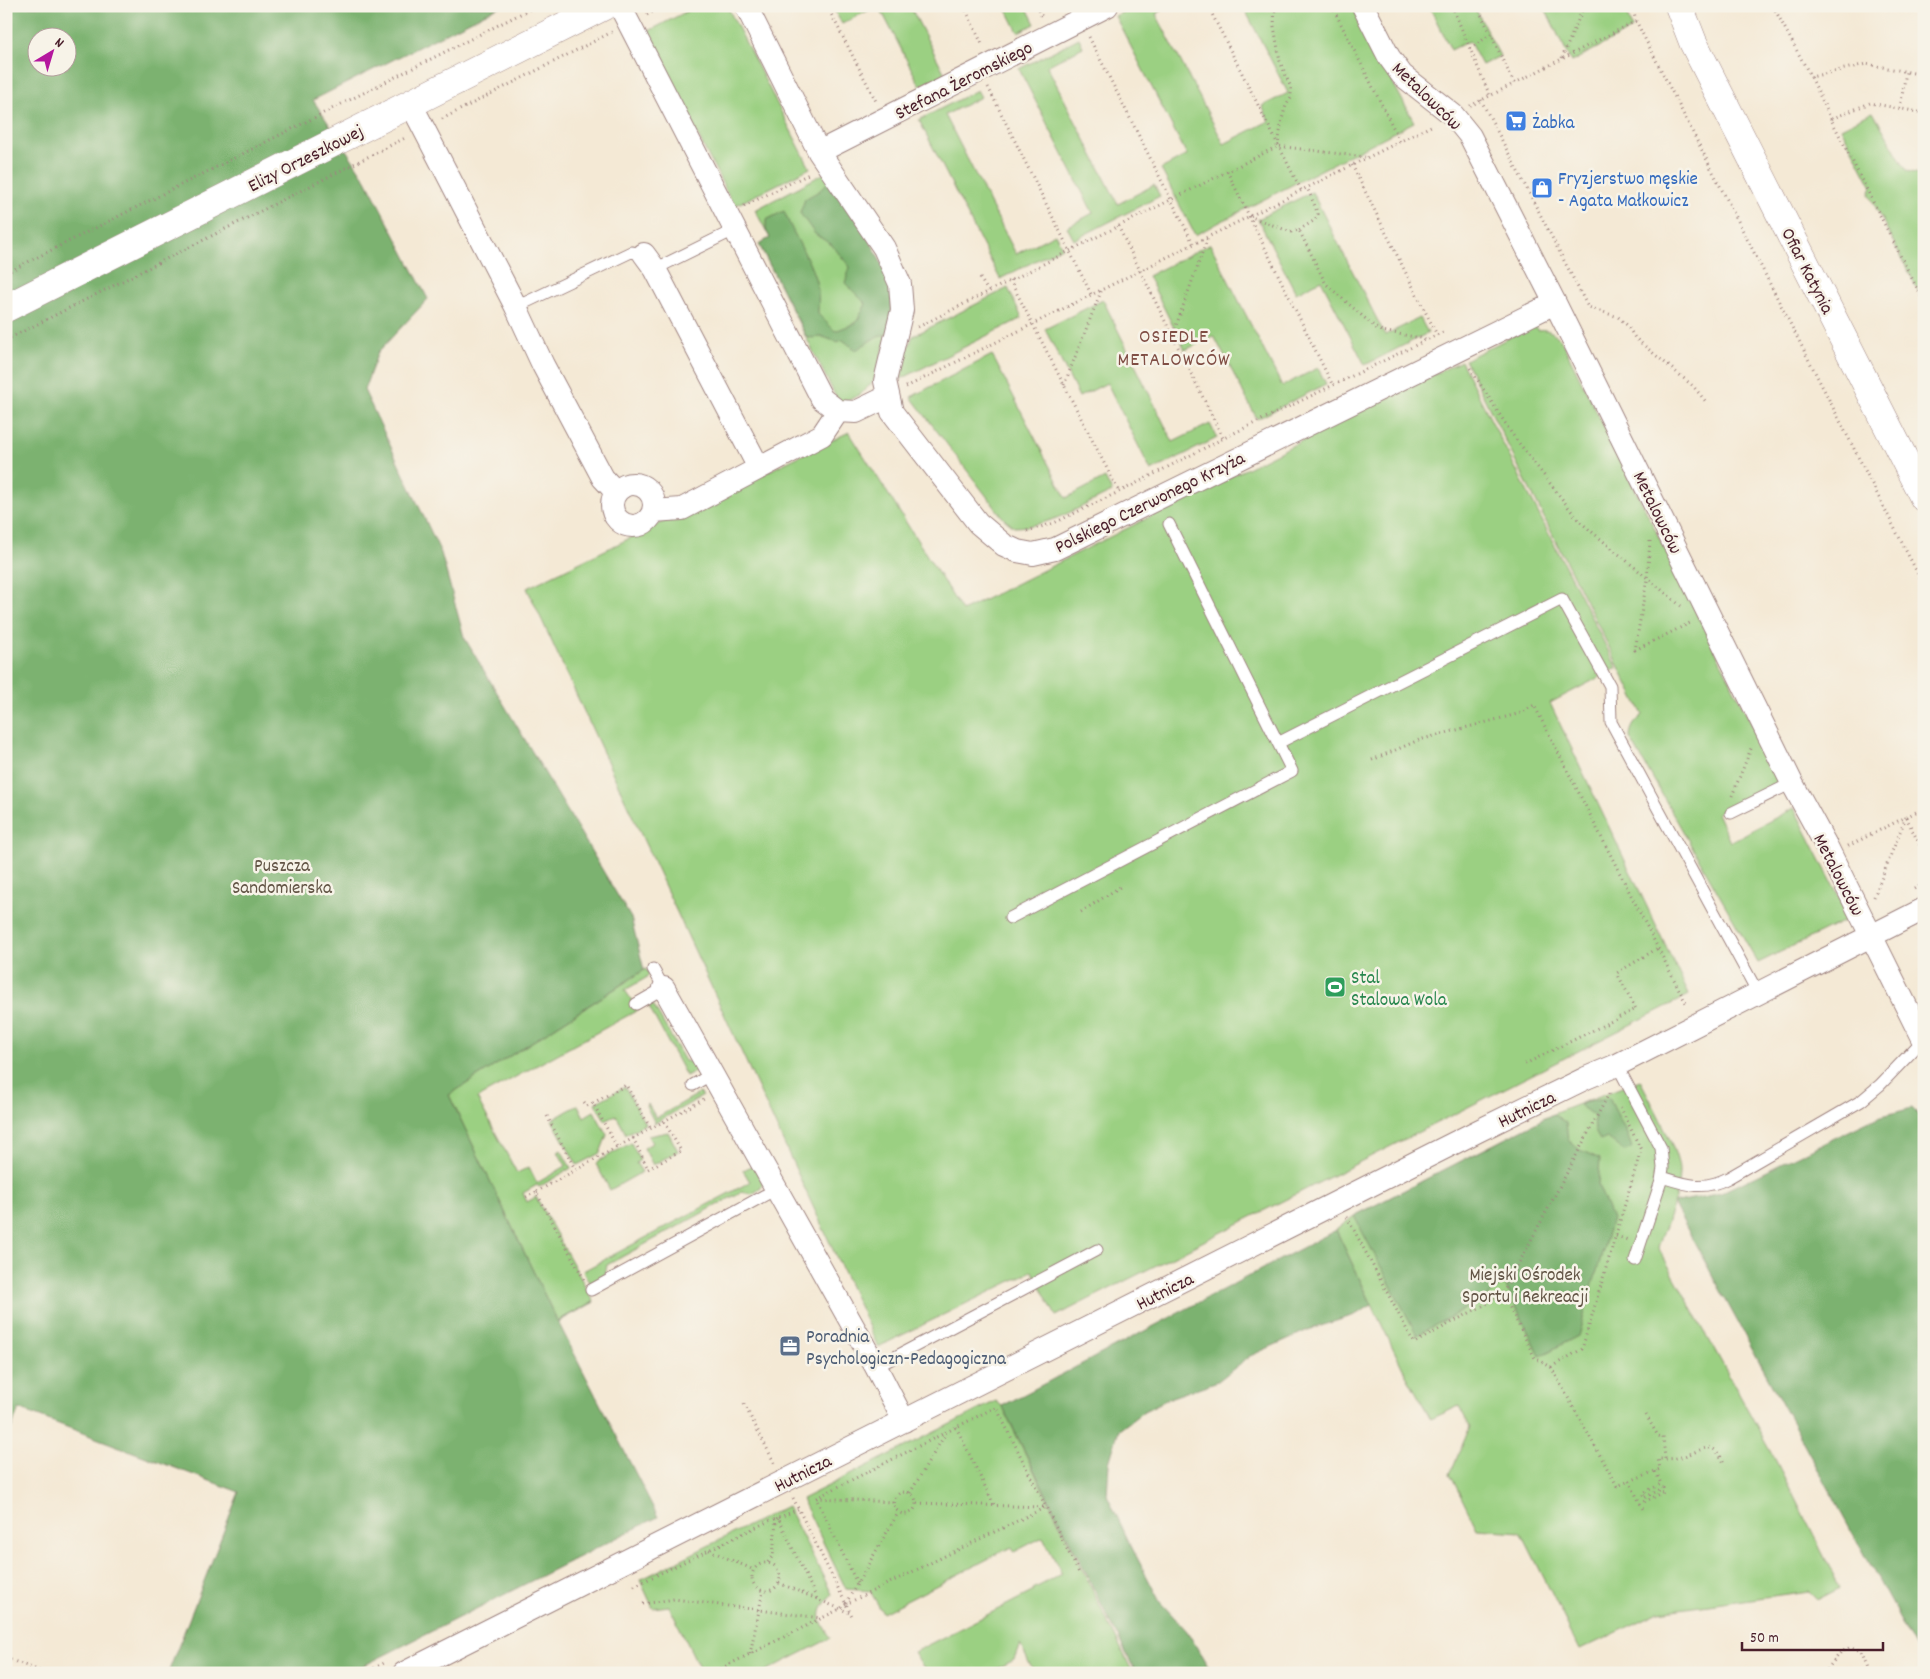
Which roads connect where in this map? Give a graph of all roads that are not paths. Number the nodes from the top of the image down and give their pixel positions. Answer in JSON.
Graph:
{"nodes":[{"id":1,"x":604,"y":6,"type":"edge"},
{"id":2,"x":746,"y":6,"type":"edge"},
{"id":3,"x":1107,"y":6,"type":"edge"},
{"id":4,"x":1363,"y":6,"type":"edge"},
{"id":5,"x":1667,"y":6,"type":"edge"},
{"id":6,"x":1679,"y":6,"type":"edge"},
{"id":7,"x":624,"y":15,"type":"edge"},
{"id":8,"x":1694,"y":42,"type":"junction"},
{"id":9,"x":411,"y":104,"type":"junction"},
{"id":10,"x":823,"y":158,"type":"junction"},
{"id":11,"x":730,"y":222,"type":"junction"},
{"id":12,"x":650,"y":261,"type":"junction"},
{"id":13,"x":1555,"y":303,"type":"junction"},
{"id":14,"x":516,"y":306,"type":"junction"},
{"id":15,"x":6,"y":308,"type":"edge"},
{"id":16,"x":887,"y":396,"type":"junction"},
{"id":17,"x":838,"y":411,"type":"junction"},
{"id":18,"x":759,"y":468,"type":"junction"},
{"id":19,"x":616,"y":492,"type":"junction"},
{"id":20,"x":1924,"y":498,"type":"edge"},
{"id":21,"x":653,"y":511,"type":"junction"},
{"id":22,"x":1168,"y":524,"type":"dead end"},
{"id":23,"x":1278,"y":743,"type":"junction"},
{"id":24,"x":1792,"y":783,"type":"junction"},
{"id":25,"x":1732,"y":813,"type":"road end"},
{"id":26,"x":1924,"y":909,"type":"edge"},
{"id":27,"x":1010,"y":918,"type":"dead end"},
{"id":28,"x":1870,"y":936,"type":"junction"},
{"id":29,"x":659,"y":978,"type":"joint"},
{"id":30,"x":1758,"y":993,"type":"junction"},
{"id":31,"x":636,"y":1004,"type":"dead end"},
{"id":32,"x":1923,"y":1041,"type":"edge"},
{"id":33,"x":1617,"y":1065,"type":"junction"},
{"id":34,"x":712,"y":1074,"type":"junction"},
{"id":35,"x":693,"y":1085,"type":"dead end"},
{"id":36,"x":1662,"y":1177,"type":"junction"},
{"id":37,"x":776,"y":1189,"type":"junction"},
{"id":38,"x":1097,"y":1250,"type":"dead end"},
{"id":39,"x":1635,"y":1260,"type":"dead end"},
{"id":40,"x":591,"y":1290,"type":"road end"},
{"id":41,"x":876,"y":1367,"type":"junction"},
{"id":42,"x":904,"y":1421,"type":"junction"},
{"id":43,"x":404,"y":1673,"type":"edge"}],
"edges":[{"from":1,"to":9,"type":"street","name":"Elizy Orzeszkowej"},
{"from":2,"to":10,"type":"street","name":"Polskiego Czerwonego Krzyża"},
{"from":3,"to":10,"type":"street","name":"Stefana Żeromskiego"},
{"from":4,"to":13,"type":"street","name":"Metalowców"},
{"from":5,"to":8,"type":"street","name":"Ofiar Katynia"},
{"from":6,"to":8,"type":"street","name":"Ofiar Katynia"},
{"from":7,"to":11,"type":"street"},
{"from":8,"to":20,"type":"street","name":"Ofiar Katynia"},
{"from":9,"to":14,"type":"street"},
{"from":9,"to":15,"type":"street","name":"Elizy Orzeszkowej"},
{"from":10,"to":16,"type":"street","name":"Polskiego Czerwonego Krzyża"},
{"from":11,"to":12,"type":"lane"},
{"from":11,"to":17,"type":"street"},
{"from":12,"to":14,"type":"lane"},
{"from":12,"to":18,"type":"street"},
{"from":13,"to":16,"type":"street","name":"Polskiego Czerwonego Krzyża"},
{"from":13,"to":24,"type":"street","name":"Metalowców"},
{"from":14,"to":19,"type":"street"},
{"from":16,"to":17,"type":"street"},
{"from":17,"to":18,"type":"street"},
{"from":18,"to":21,"type":"street"},
{"from":19,"to":21,"type":"street"},
{"from":19,"to":21,"type":"street"},
{"from":22,"to":23,"type":"lane"},
{"from":23,"to":27,"type":"lane"},
{"from":23,"to":30,"type":"lane"},
{"from":24,"to":25,"type":"lane"},
{"from":24,"to":28,"type":"street","name":"Metalowców"},
{"from":26,"to":28,"type":"street","name":"Hutnicza"},
{"from":28,"to":30,"type":"street","name":"Hutnicza"},
{"from":28,"to":32,"type":"street","name":"Metalowców"},
{"from":29,"to":31,"type":"lane"},
{"from":29,"to":34,"type":"street"},
{"from":30,"to":33,"type":"street","name":"Hutnicza"},
{"from":32,"to":36,"type":"lane"},
{"from":33,"to":36,"type":"lane"},
{"from":33,"to":42,"type":"street","name":"Hutnicza"},
{"from":34,"to":35,"type":"lane"},
{"from":34,"to":37,"type":"street"},
{"from":36,"to":39,"type":"lane"},
{"from":37,"to":40,"type":"lane"},
{"from":37,"to":41,"type":"street"},
{"from":38,"to":41,"type":"lane"},
{"from":41,"to":42,"type":"street"},
{"from":42,"to":43,"type":"street","name":"Hutnicza"}]}
